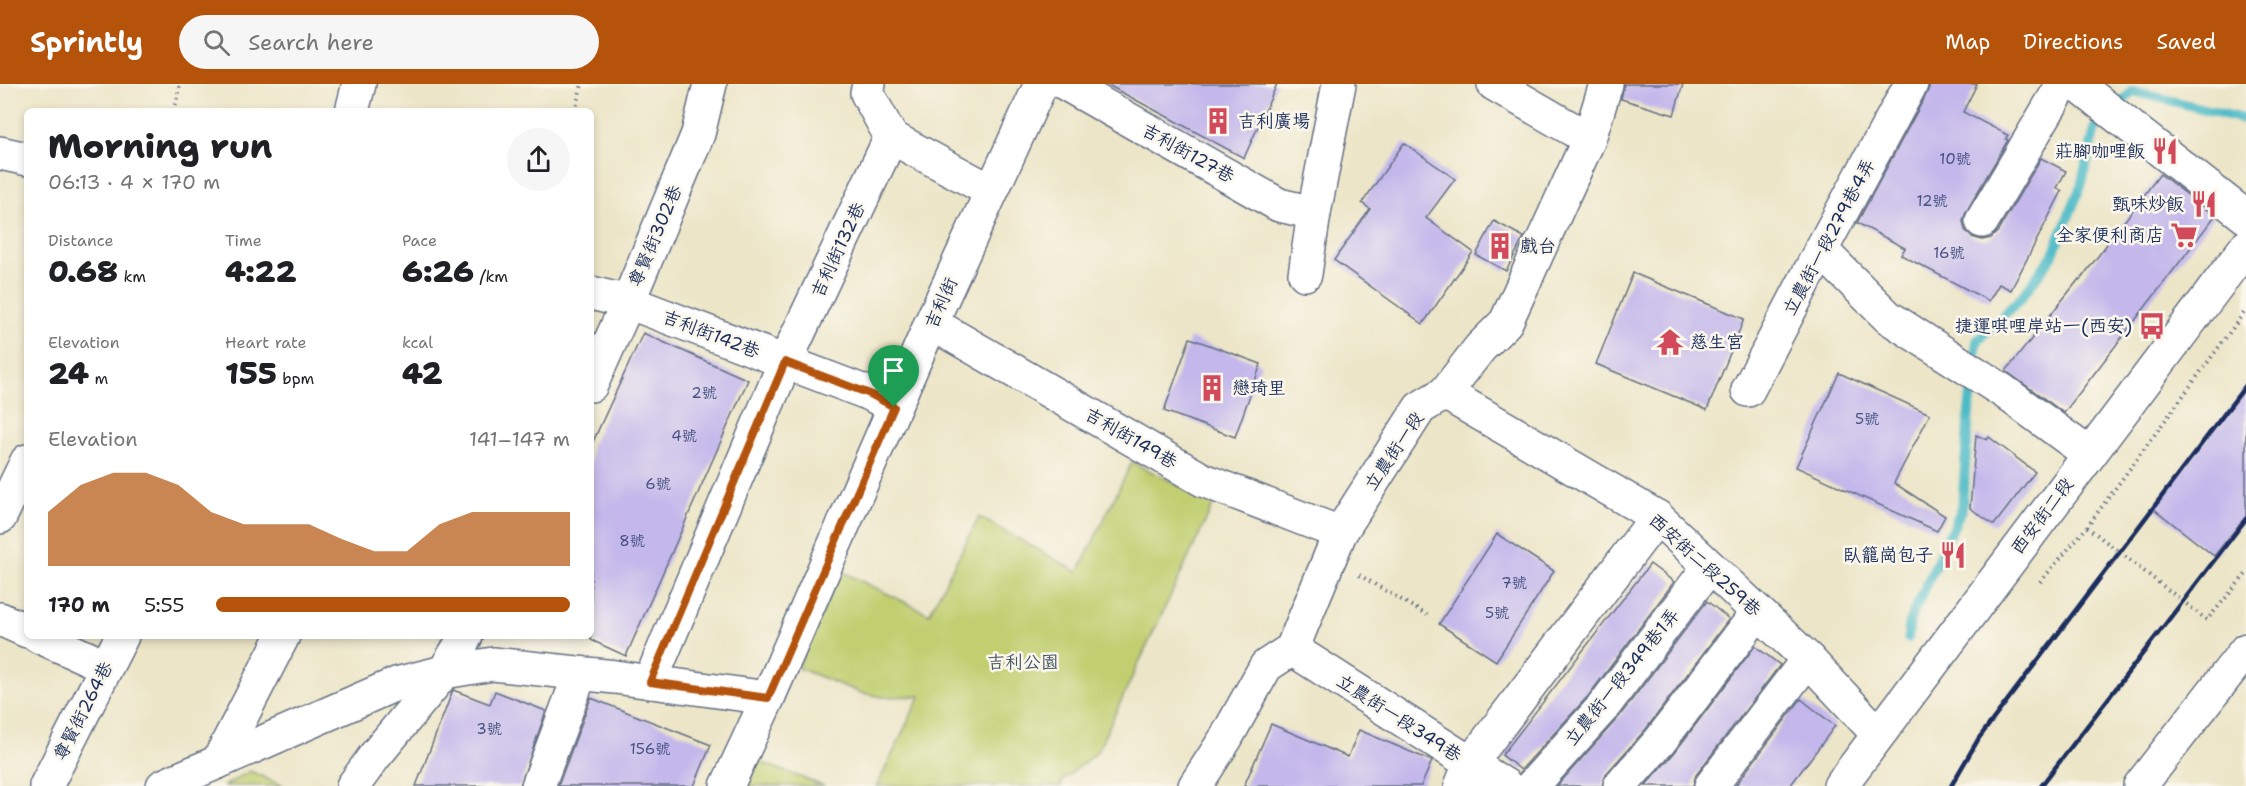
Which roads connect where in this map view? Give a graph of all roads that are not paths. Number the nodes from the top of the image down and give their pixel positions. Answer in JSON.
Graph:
{"nodes":[{"id":1,"x":359,"y":84,"type":"edge"},
{"id":2,"x":710,"y":84,"type":"edge"},
{"id":3,"x":869,"y":84,"type":"edge"},
{"id":4,"x":1041,"y":84,"type":"edge"},
{"id":5,"x":1066,"y":84,"type":"edge"},
{"id":6,"x":1339,"y":84,"type":"edge"},
{"id":7,"x":1494,"y":84,"type":"edge"},
{"id":8,"x":1606,"y":84,"type":"edge"},
{"id":9,"x":1911,"y":84,"type":"edge"},
{"id":10,"x":2063,"y":84,"type":"edge"},
{"id":11,"x":2085,"y":91,"type":"edge"},
{"id":12,"x":353,"y":108,"type":"edge"},
{"id":13,"x":891,"y":137,"type":"junction"},
{"id":14,"x":1589,"y":139,"type":"junction"},
{"id":15,"x":0,"y":153,"type":"edge"},
{"id":16,"x":24,"y":158,"type":"edge"},
{"id":17,"x":991,"y":191,"type":"junction"},
{"id":18,"x":1314,"y":213,"type":"junction"},
{"id":19,"x":2246,"y":217,"type":"edge"},
{"id":20,"x":1982,"y":221,"type":"dead end"},
{"id":21,"x":2246,"y":247,"type":"edge"},
{"id":22,"x":1821,"y":250,"type":"junction"},
{"id":23,"x":1305,"y":274,"type":"dead end"},
{"id":24,"x":594,"y":294,"type":"edge"},
{"id":25,"x":628,"y":302,"type":"junction"},
{"id":26,"x":931,"y":323,"type":"junction"},
{"id":27,"x":785,"y":362,"type":"junction"},
{"id":28,"x":594,"y":378,"type":"edge"},
{"id":29,"x":1748,"y":390,"type":"dead end"},
{"id":30,"x":1444,"y":393,"type":"junction"},
{"id":31,"x":894,"y":407,"type":"junction"},
{"id":32,"x":2089,"y":454,"type":"junction"},
{"id":33,"x":24,"y":466,"type":"edge"},
{"id":34,"x":0,"y":517,"type":"edge"},
{"id":35,"x":1657,"y":517,"type":"junction"},
{"id":36,"x":1335,"y":546,"type":"junction"},
{"id":37,"x":1709,"y":567,"type":"junction"},
{"id":38,"x":1758,"y":612,"type":"junction"},
{"id":39,"x":0,"y":619,"type":"edge"},
{"id":40,"x":24,"y":630,"type":"edge"},
{"id":41,"x":46,"y":639,"type":"edge"},
{"id":42,"x":120,"y":639,"type":"edge"},
{"id":43,"x":281,"y":639,"type":"edge"},
{"id":44,"x":464,"y":639,"type":"edge"},
{"id":45,"x":1292,"y":649,"type":"junction"},
{"id":46,"x":2246,"y":650,"type":"edge"},
{"id":47,"x":1808,"y":658,"type":"junction"},
{"id":48,"x":105,"y":666,"type":"junction"},
{"id":49,"x":444,"y":672,"type":"junction"},
{"id":50,"x":580,"y":674,"type":"junction"},
{"id":51,"x":650,"y":682,"type":"junction"},
{"id":52,"x":768,"y":698,"type":"junction"},
{"id":53,"x":1878,"y":734,"type":"junction"},
{"id":54,"x":218,"y":762,"type":"junction"},
{"id":55,"x":1465,"y":775,"type":"edge"},
{"id":56,"x":46,"y":786,"type":"edge"},
{"id":57,"x":163,"y":786,"type":"edge"},
{"id":58,"x":353,"y":786,"type":"edge"},
{"id":59,"x":538,"y":786,"type":"edge"},
{"id":60,"x":727,"y":786,"type":"edge"},
{"id":61,"x":1195,"y":786,"type":"edge"},
{"id":62,"x":1506,"y":786,"type":"edge"},
{"id":63,"x":1532,"y":786,"type":"edge"},
{"id":64,"x":1620,"y":786,"type":"edge"},
{"id":65,"x":1712,"y":786,"type":"edge"},
{"id":66,"x":1840,"y":786,"type":"edge"},
{"id":67,"x":2140,"y":786,"type":"edge"}],
"edges":[{"from":1,"to":12,"type":"street"},
{"from":2,"to":25,"type":"street","name":"尊賢街302巷"},
{"from":3,"to":13,"type":"street"},
{"from":4,"to":17,"type":"street","name":"吉利街"},
{"from":5,"to":18,"type":"street","name":"吉利街127巷"},
{"from":6,"to":18,"type":"street"},
{"from":7,"to":14,"type":"street"},
{"from":8,"to":14,"type":"street","name":"立農街一段"},
{"from":9,"to":22,"type":"street","name":"立農街一段279巷4弄"},
{"from":10,"to":20,"type":"street"},
{"from":11,"to":19,"type":"street"},
{"from":13,"to":17,"type":"street"},
{"from":13,"to":27,"type":"street","name":"吉利街132巷"},
{"from":14,"to":30,"type":"street","name":"立農街一段"},
{"from":15,"to":16,"type":"street"},
{"from":17,"to":26,"type":"street","name":"吉利街"},
{"from":18,"to":23,"type":"street"},
{"from":21,"to":32,"type":"street","name":"西安街二段"},
{"from":22,"to":29,"type":"street","name":"立農街一段279巷4弄"},
{"from":22,"to":32,"type":"street"},
{"from":24,"to":25,"type":"street"},
{"from":25,"to":27,"type":"street","name":"吉利街142巷"},
{"from":25,"to":28,"type":"street","name":"尊賢街302巷"},
{"from":26,"to":31,"type":"street","name":"吉利街"},
{"from":26,"to":36,"type":"street","name":"吉利街149巷"},
{"from":27,"to":31,"type":"street","name":"吉利街142巷"},
{"from":27,"to":51,"type":"street","name":"吉利街132巷"},
{"from":30,"to":35,"type":"street","name":"西安街二段259巷"},
{"from":30,"to":36,"type":"street","name":"立農街一段"},
{"from":31,"to":52,"type":"street","name":"吉利街"},
{"from":32,"to":53,"type":"street","name":"西安街二段"},
{"from":33,"to":34,"type":"street"},
{"from":35,"to":37,"type":"street","name":"西安街二段259巷"},
{"from":35,"to":55,"type":"street"},
{"from":36,"to":45,"type":"street","name":"立農街一段"},
{"from":37,"to":38,"type":"street","name":"西安街二段259巷"},
{"from":37,"to":63,"type":"street","name":"立農街一段349巷1弄"},
{"from":38,"to":47,"type":"street","name":"西安街二段259巷"},
{"from":38,"to":64,"type":"street"},
{"from":39,"to":40,"type":"street"},
{"from":41,"to":48,"type":"street"},
{"from":42,"to":48,"type":"street","name":"尊賢街264巷"},
{"from":43,"to":54,"type":"street"},
{"from":44,"to":49,"type":"street"},
{"from":45,"to":55,"type":"street","name":"立農街一段349巷"},
{"from":45,"to":61,"type":"street"},
{"from":46,"to":67,"type":"street"},
{"from":47,"to":53,"type":"street","name":"西安街二段259巷"},
{"from":47,"to":65,"type":"street"},
{"from":48,"to":56,"type":"street","name":"尊賢街264巷"},
{"from":49,"to":50,"type":"street"},
{"from":49,"to":54,"type":"street"},
{"from":49,"to":58,"type":"street"},
{"from":50,"to":51,"type":"street"},
{"from":50,"to":59,"type":"street"},
{"from":51,"to":52,"type":"street"},
{"from":52,"to":60,"type":"street","name":"吉利街"},
{"from":53,"to":66,"type":"street","name":"西安街二段"},
{"from":54,"to":57,"type":"street"},
{"from":55,"to":62,"type":"street","name":"立農街一段349巷"}]}
